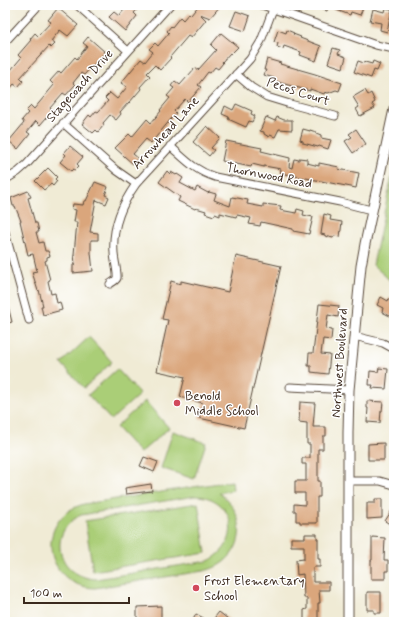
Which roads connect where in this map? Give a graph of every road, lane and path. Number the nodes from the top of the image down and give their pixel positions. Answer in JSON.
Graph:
{"nodes":[{"id":1,"x":39,"y":5,"type":"edge"},
{"id":2,"x":77,"y":5,"type":"edge"},
{"id":3,"x":170,"y":5,"type":"edge"},
{"id":4,"x":262,"y":5,"type":"edge"},
{"id":5,"x":273,"y":9,"type":"junction"},
{"id":6,"x":5,"y":42,"type":"edge"},
{"id":7,"x":394,"y":49,"type":"edge"},
{"id":8,"x":128,"y":51,"type":"junction"},
{"id":9,"x":236,"y":74,"type":"junction"},
{"id":10,"x":394,"y":109,"type":"edge"},
{"id":11,"x":335,"y":116,"type":"dead end"},
{"id":12,"x":63,"y":123,"type":"junction"},
{"id":13,"x":170,"y":146,"type":"junction"},
{"id":14,"x":5,"y":180,"type":"edge"},
{"id":15,"x":136,"y":184,"type":"junction"},
{"id":16,"x":371,"y":210,"type":"junction"},
{"id":17,"x":5,"y":232,"type":"edge"},
{"id":18,"x":110,"y":284,"type":"dead end"},
{"id":19,"x":29,"y":320,"type":"dead end"},
{"id":20,"x":354,"y":336,"type":"junction"},
{"id":21,"x":394,"y":349,"type":"edge"},
{"id":22,"x":290,"y":387,"type":"dead end"},
{"id":23,"x":349,"y":390,"type":"junction"},
{"id":24,"x":348,"y":480,"type":"junction"},
{"id":25,"x":394,"y":485,"type":"edge"},
{"id":26,"x":348,"y":622,"type":"edge"}],
"edges":[{"from":1,"to":6,"type":"street"},
{"from":2,"to":8,"type":"street"},
{"from":3,"to":8,"type":"street","name":"Stagecoach Drive"},
{"from":4,"to":5,"type":"street"},
{"from":5,"to":7,"type":"street"},
{"from":5,"to":9,"type":"street","name":"Arrowhead Lane"},
{"from":8,"to":12,"type":"street","name":"Stagecoach Drive"},
{"from":9,"to":11,"type":"street","name":"Pecos Court"},
{"from":9,"to":13,"type":"street","name":"Arrowhead Lane"},
{"from":10,"to":16,"type":"street","name":"Northwest Boulevard"},
{"from":12,"to":14,"type":"street","name":"Stagecoach Drive"},
{"from":12,"to":15,"type":"street"},
{"from":13,"to":15,"type":"street","name":"Arrowhead Lane"},
{"from":13,"to":16,"type":"street","name":"Thornwood Road"},
{"from":15,"to":18,"type":"street","name":"Arrowhead Lane"},
{"from":16,"to":20,"type":"street","name":"Northwest Boulevard"},
{"from":17,"to":19,"type":"street"},
{"from":20,"to":21,"type":"street"},
{"from":20,"to":23,"type":"street","name":"Northwest Boulevard"},
{"from":22,"to":23,"type":"street"},
{"from":23,"to":24,"type":"street","name":"Northwest Boulevard"},
{"from":24,"to":25,"type":"street"},
{"from":24,"to":26,"type":"street","name":"Northwest Boulevard"}]}
